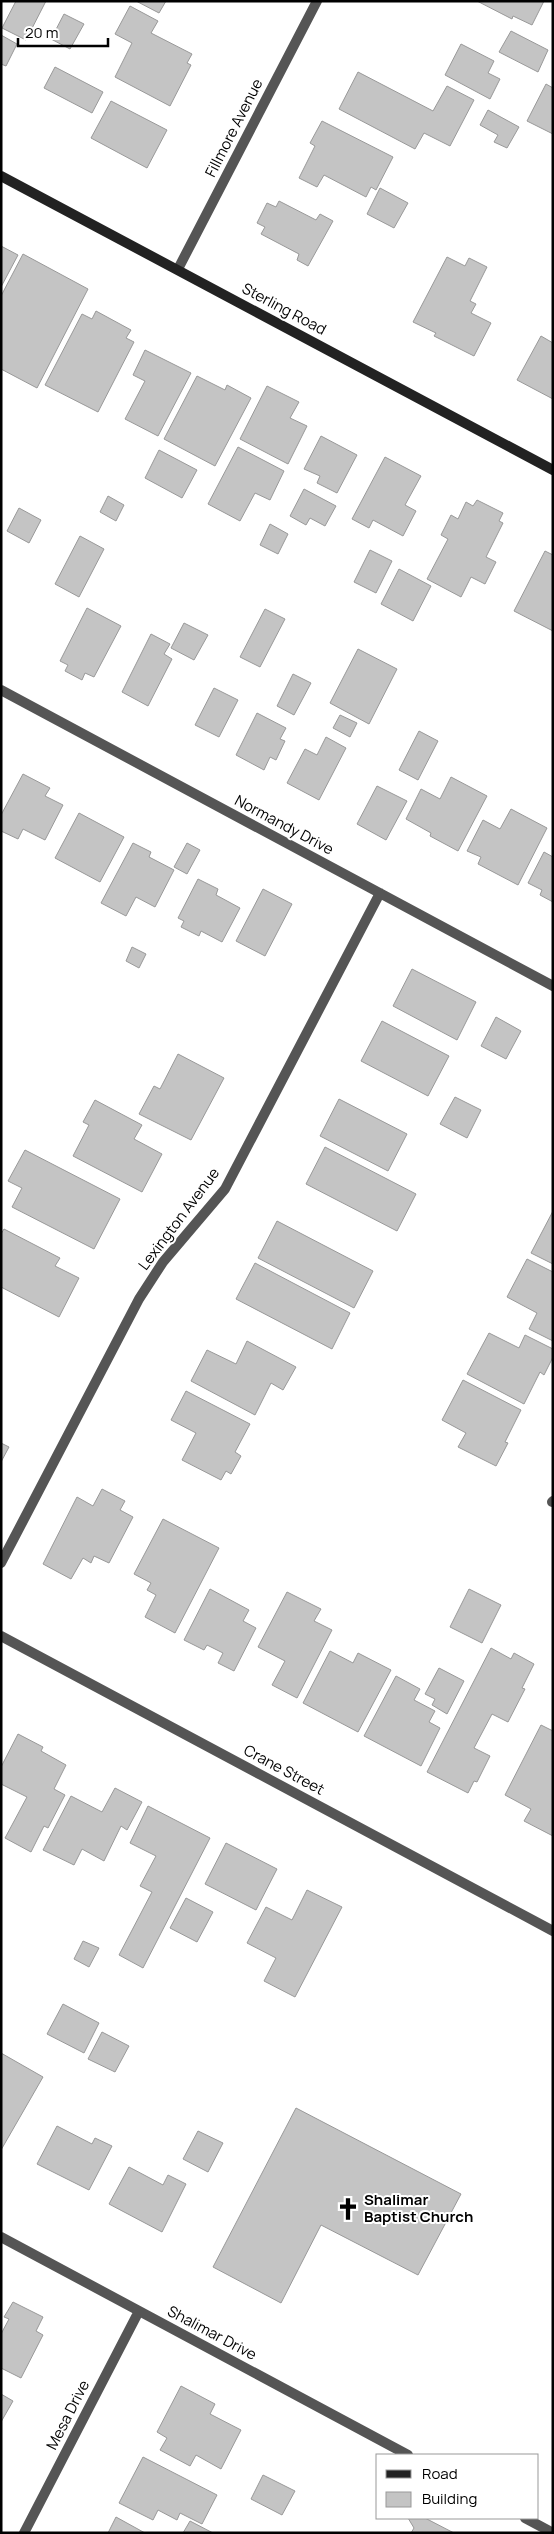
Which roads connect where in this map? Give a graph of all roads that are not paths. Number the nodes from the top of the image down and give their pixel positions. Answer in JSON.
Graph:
{"nodes":[{"id":1,"x":317,"y":1,"type":"edge"},
{"id":2,"x":1,"y":176,"type":"edge"},
{"id":3,"x":178,"y":269,"type":"junction"},
{"id":4,"x":553,"y":470,"type":"edge"},
{"id":5,"x":1,"y":690,"type":"edge"},
{"id":6,"x":380,"y":893,"type":"junction"},
{"id":7,"x":553,"y":986,"type":"edge"},
{"id":8,"x":1,"y":1563,"type":"edge"},
{"id":9,"x":1,"y":1636,"type":"edge"},
{"id":10,"x":553,"y":1932,"type":"edge"},
{"id":11,"x":1,"y":2237,"type":"edge"},
{"id":12,"x":139,"y":2311,"type":"junction"},
{"id":13,"x":406,"y":2454,"type":"edge"},
{"id":14,"x":526,"y":2519,"type":"edge"},
{"id":15,"x":537,"y":2529,"type":"edge"},
{"id":16,"x":553,"y":2532,"type":"edge"},
{"id":17,"x":24,"y":2533,"type":"edge"}],
"edges":[{"from":1,"to":3,"type":"street","name":"Fillmore Avenue"},
{"from":2,"to":3,"type":"street","name":"Sterling Road"},
{"from":3,"to":4,"type":"street","name":"Sterling Road"},
{"from":5,"to":6,"type":"street","name":"Normandy Drive"},
{"from":6,"to":7,"type":"street","name":"Normandy Drive"},
{"from":6,"to":8,"type":"street","name":"Lexington Avenue"},
{"from":9,"to":10,"type":"street","name":"Crane Street"},
{"from":11,"to":12,"type":"street","name":"Shalimar Drive"},
{"from":12,"to":13,"type":"street","name":"Shalimar Drive"},
{"from":12,"to":17,"type":"street","name":"Mesa Drive"},
{"from":14,"to":15,"type":"street"},
{"from":15,"to":16,"type":"street"}]}
